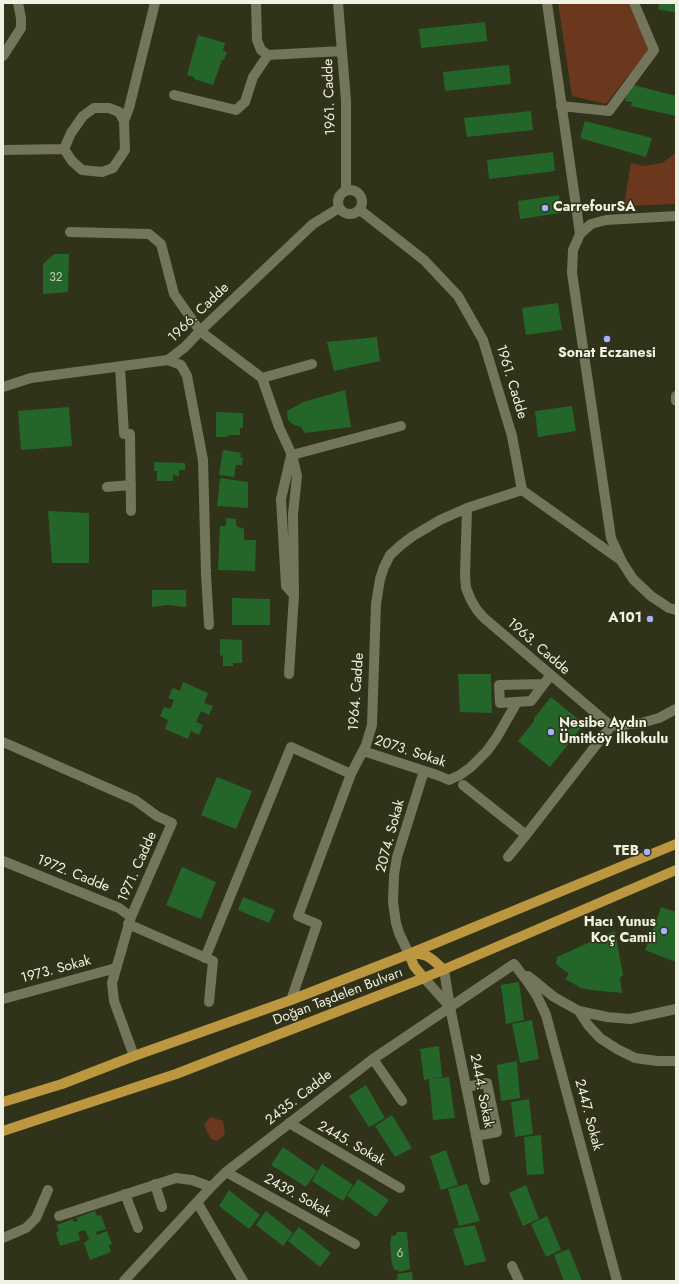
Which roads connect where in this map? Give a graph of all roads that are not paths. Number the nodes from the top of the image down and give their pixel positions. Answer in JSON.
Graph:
{"nodes":[{"id":1,"x":18,"y":3,"type":"edge"},
{"id":2,"x":155,"y":3,"type":"edge"},
{"id":3,"x":256,"y":3,"type":"edge"},
{"id":4,"x":338,"y":3,"type":"edge"},
{"id":5,"x":546,"y":3,"type":"edge"},
{"id":6,"x":634,"y":3,"type":"edge"},
{"id":7,"x":342,"y":51,"type":"junction"},
{"id":8,"x":268,"y":55,"type":"junction"},
{"id":9,"x":3,"y":56,"type":"edge"},
{"id":10,"x":174,"y":95,"type":"dead end"},
{"id":11,"x":561,"y":106,"type":"junction"},
{"id":12,"x":124,"y":121,"type":"junction"},
{"id":13,"x":64,"y":149,"type":"junction"},
{"id":14,"x":3,"y":150,"type":"edge"},
{"id":15,"x":346,"y":190,"type":"junction"},
{"id":16,"x":339,"y":208,"type":"junction"},
{"id":17,"x":360,"y":210,"type":"junction"},
{"id":18,"x":676,"y":216,"type":"edge"},
{"id":19,"x":70,"y":232,"type":"dead end"},
{"id":20,"x":580,"y":234,"type":"junction"},
{"id":21,"x":200,"y":331,"type":"junction"},
{"id":22,"x":168,"y":360,"type":"junction"},
{"id":23,"x":312,"y":364,"type":"dead end"},
{"id":24,"x":120,"y":367,"type":"junction"},
{"id":25,"x":262,"y":378,"type":"junction"},
{"id":26,"x":3,"y":387,"type":"edge"},
{"id":27,"x":676,"y":396,"type":"edge"},
{"id":28,"x":676,"y":401,"type":"edge"},
{"id":29,"x":401,"y":426,"type":"dead end"},
{"id":30,"x":292,"y":454,"type":"junction"},
{"id":31,"x":131,"y":485,"type":"junction"},
{"id":32,"x":106,"y":487,"type":"dead end"},
{"id":33,"x":522,"y":490,"type":"junction"},
{"id":34,"x":467,"y":508,"type":"junction"},
{"id":35,"x":131,"y":511,"type":"dead end"},
{"id":36,"x":622,"y":562,"type":"junction"},
{"id":37,"x":676,"y":610,"type":"edge"},
{"id":38,"x":210,"y":625,"type":"dead end"},
{"id":39,"x":289,"y":674,"type":"dead end"},
{"id":40,"x":547,"y":680,"type":"junction"},
{"id":41,"x":517,"y":702,"type":"junction"},
{"id":42,"x":676,"y":709,"type":"edge"},
{"id":43,"x":611,"y":726,"type":"junction"},
{"id":44,"x":3,"y":742,"type":"edge"},
{"id":45,"x":363,"y":751,"type":"junction"},
{"id":46,"x":424,"y":771,"type":"junction"},
{"id":47,"x":351,"y":774,"type":"junction"},
{"id":48,"x":463,"y":786,"type":"dead end"},
{"id":49,"x":526,"y":835,"type":"junction"},
{"id":50,"x":676,"y":844,"type":"edge"},
{"id":51,"x":508,"y":858,"type":"dead end"},
{"id":52,"x":3,"y":861,"type":"edge"},
{"id":53,"x":676,"y":870,"type":"edge"},
{"id":54,"x":130,"y":920,"type":"junction"},
{"id":55,"x":409,"y":954,"type":"junction"},
{"id":56,"x":205,"y":958,"type":"junction"},
{"id":57,"x":514,"y":964,"type":"junction"},
{"id":58,"x":116,"y":968,"type":"junction"},
{"id":59,"x":444,"y":970,"type":"junction"},
{"id":60,"x":424,"y":978,"type":"junction"},
{"id":61,"x":3,"y":999,"type":"edge"},
{"id":62,"x":291,"y":1000,"type":"junction"},
{"id":63,"x":209,"y":1002,"type":"dead end"},
{"id":64,"x":450,"y":1007,"type":"junction"},
{"id":65,"x":676,"y":1009,"type":"edge"},
{"id":66,"x":579,"y":1011,"type":"junction"},
{"id":67,"x":134,"y":1056,"type":"junction"},
{"id":68,"x":373,"y":1059,"type":"junction"},
{"id":69,"x":676,"y":1061,"type":"edge"},
{"id":70,"x":466,"y":1087,"type":"junction"},
{"id":71,"x":402,"y":1101,"type":"dead end"},
{"id":72,"x":3,"y":1102,"type":"edge"},
{"id":73,"x":289,"y":1123,"type":"junction"},
{"id":74,"x":3,"y":1132,"type":"edge"},
{"id":75,"x":476,"y":1136,"type":"junction"},
{"id":76,"x":226,"y":1172,"type":"junction"},
{"id":77,"x":485,"y":1180,"type":"dead end"},
{"id":78,"x":155,"y":1184,"type":"junction"},
{"id":79,"x":211,"y":1186,"type":"junction"},
{"id":80,"x":400,"y":1188,"type":"dead end"},
{"id":81,"x":48,"y":1190,"type":"dead end"},
{"id":82,"x":124,"y":1194,"type":"junction"},
{"id":83,"x":197,"y":1202,"type":"junction"},
{"id":84,"x":162,"y":1207,"type":"dead end"},
{"id":85,"x":59,"y":1216,"type":"dead end"},
{"id":86,"x":138,"y":1228,"type":"dead end"},
{"id":87,"x":3,"y":1238,"type":"edge"},
{"id":88,"x":355,"y":1244,"type":"dead end"},
{"id":89,"x":512,"y":1266,"type":"dead end"},
{"id":90,"x":124,"y":1281,"type":"edge"},
{"id":91,"x":242,"y":1281,"type":"edge"},
{"id":92,"x":519,"y":1281,"type":"edge"},
{"id":93,"x":617,"y":1281,"type":"edge"}],
"edges":[{"from":1,"to":9,"type":"street"},
{"from":2,"to":12,"type":"street"},
{"from":3,"to":8,"type":"street"},
{"from":4,"to":7,"type":"street","name":"1961. Cadde"},
{"from":5,"to":11,"type":"street"},
{"from":6,"to":11,"type":"street"},
{"from":7,"to":8,"type":"street"},
{"from":7,"to":15,"type":"street","name":"1961. Cadde"},
{"from":8,"to":10,"type":"street"},
{"from":11,"to":20,"type":"street"},
{"from":12,"to":13,"type":"street"},
{"from":12,"to":13,"type":"street"},
{"from":13,"to":14,"type":"street"},
{"from":15,"to":16,"type":"street"},
{"from":15,"to":17,"type":"street"},
{"from":16,"to":17,"type":"street"},
{"from":16,"to":21,"type":"street","name":"1966. Cadde"},
{"from":17,"to":33,"type":"street","name":"1961. Cadde"},
{"from":18,"to":20,"type":"street"},
{"from":19,"to":21,"type":"street"},
{"from":20,"to":36,"type":"street"},
{"from":21,"to":22,"type":"street","name":"1966. Cadde"},
{"from":21,"to":25,"type":"street"},
{"from":22,"to":24,"type":"street","name":"1966. Cadde"},
{"from":22,"to":38,"type":"street"},
{"from":23,"to":25,"type":"street"},
{"from":24,"to":26,"type":"street","name":"1966. Cadde"},
{"from":24,"to":31,"type":"street"},
{"from":25,"to":30,"type":"street"},
{"from":27,"to":28,"type":"street"},
{"from":29,"to":30,"type":"street"},
{"from":30,"to":39,"type":"street"},
{"from":31,"to":32,"type":"street"},
{"from":31,"to":35,"type":"street"},
{"from":33,"to":34,"type":"street","name":"1964. Cadde"},
{"from":33,"to":36,"type":"street"},
{"from":34,"to":40,"type":"street","name":"1963. Cadde"},
{"from":34,"to":45,"type":"street","name":"1964. Cadde"},
{"from":36,"to":37,"type":"street"},
{"from":40,"to":41,"type":"street"},
{"from":40,"to":41,"type":"street"},
{"from":40,"to":43,"type":"street","name":"1963. Cadde"},
{"from":41,"to":46,"type":"street","name":"2073. Sokak"},
{"from":42,"to":43,"type":"street"},
{"from":43,"to":49,"type":"street"},
{"from":44,"to":54,"type":"street","name":"1971. Cadde"},
{"from":45,"to":46,"type":"street","name":"2073. Sokak"},
{"from":45,"to":47,"type":"street","name":"1964. Cadde"},
{"from":46,"to":55,"type":"street","name":"2074. Sokak"},
{"from":47,"to":56,"type":"street"},
{"from":47,"to":62,"type":"street","name":"1964. Cadde"},
{"from":48,"to":49,"type":"street"},
{"from":49,"to":51,"type":"street"},
{"from":50,"to":55,"type":"main road","name":"Doğan Taşdelen Bulvarı"},
{"from":52,"to":54,"type":"street","name":"1972. Cadde"},
{"from":53,"to":59,"type":"main road","name":"Doğan Taşdelen Bulvarı"},
{"from":54,"to":56,"type":"street","name":"1972. Cadde"},
{"from":54,"to":58,"type":"street","name":"1971. Cadde"},
{"from":55,"to":59,"type":"main road"},
{"from":55,"to":60,"type":"main road"},
{"from":55,"to":62,"type":"main road","name":"Doğan Taşdelen Bulvarı"},
{"from":56,"to":63,"type":"street"},
{"from":57,"to":64,"type":"street","name":"2435. Cadde"},
{"from":57,"to":66,"type":"street"},
{"from":57,"to":93,"type":"street","name":"2447. Sokak"},
{"from":58,"to":61,"type":"street","name":"1973. Sokak"},
{"from":58,"to":67,"type":"street","name":"1971. Cadde"},
{"from":59,"to":60,"type":"main road","name":"Doğan Taşdelen Bulvarı"},
{"from":59,"to":64,"type":"street","name":"2444. Sokak"},
{"from":60,"to":64,"type":"street"},
{"from":60,"to":74,"type":"main road","name":"Doğan Taşdelen Bulvarı"},
{"from":62,"to":67,"type":"main road","name":"Doğan Taşdelen Bulvarı"},
{"from":64,"to":68,"type":"street","name":"2435. Cadde"},
{"from":64,"to":70,"type":"street","name":"2444. Sokak"},
{"from":65,"to":66,"type":"street"},
{"from":66,"to":69,"type":"street"},
{"from":67,"to":72,"type":"main road","name":"Doğan Taşdelen Bulvarı"},
{"from":68,"to":71,"type":"street"},
{"from":68,"to":73,"type":"street","name":"2435. Cadde"},
{"from":70,"to":75,"type":"street","name":"2444. Sokak"},
{"from":70,"to":75,"type":"street"},
{"from":73,"to":76,"type":"street","name":"2435. Cadde"},
{"from":73,"to":80,"type":"street","name":"2445. Sokak"},
{"from":75,"to":77,"type":"street","name":"2444. Sokak"},
{"from":76,"to":79,"type":"street","name":"2435. Cadde"},
{"from":76,"to":88,"type":"street","name":"2439. Sokak"},
{"from":78,"to":79,"type":"street"},
{"from":78,"to":82,"type":"street"},
{"from":78,"to":84,"type":"street"},
{"from":79,"to":83,"type":"street","name":"2435. Cadde"},
{"from":81,"to":87,"type":"street"},
{"from":82,"to":85,"type":"street"},
{"from":82,"to":86,"type":"street"},
{"from":83,"to":90,"type":"street","name":"2435. Cadde"},
{"from":83,"to":91,"type":"street"},
{"from":89,"to":92,"type":"street"}]}
